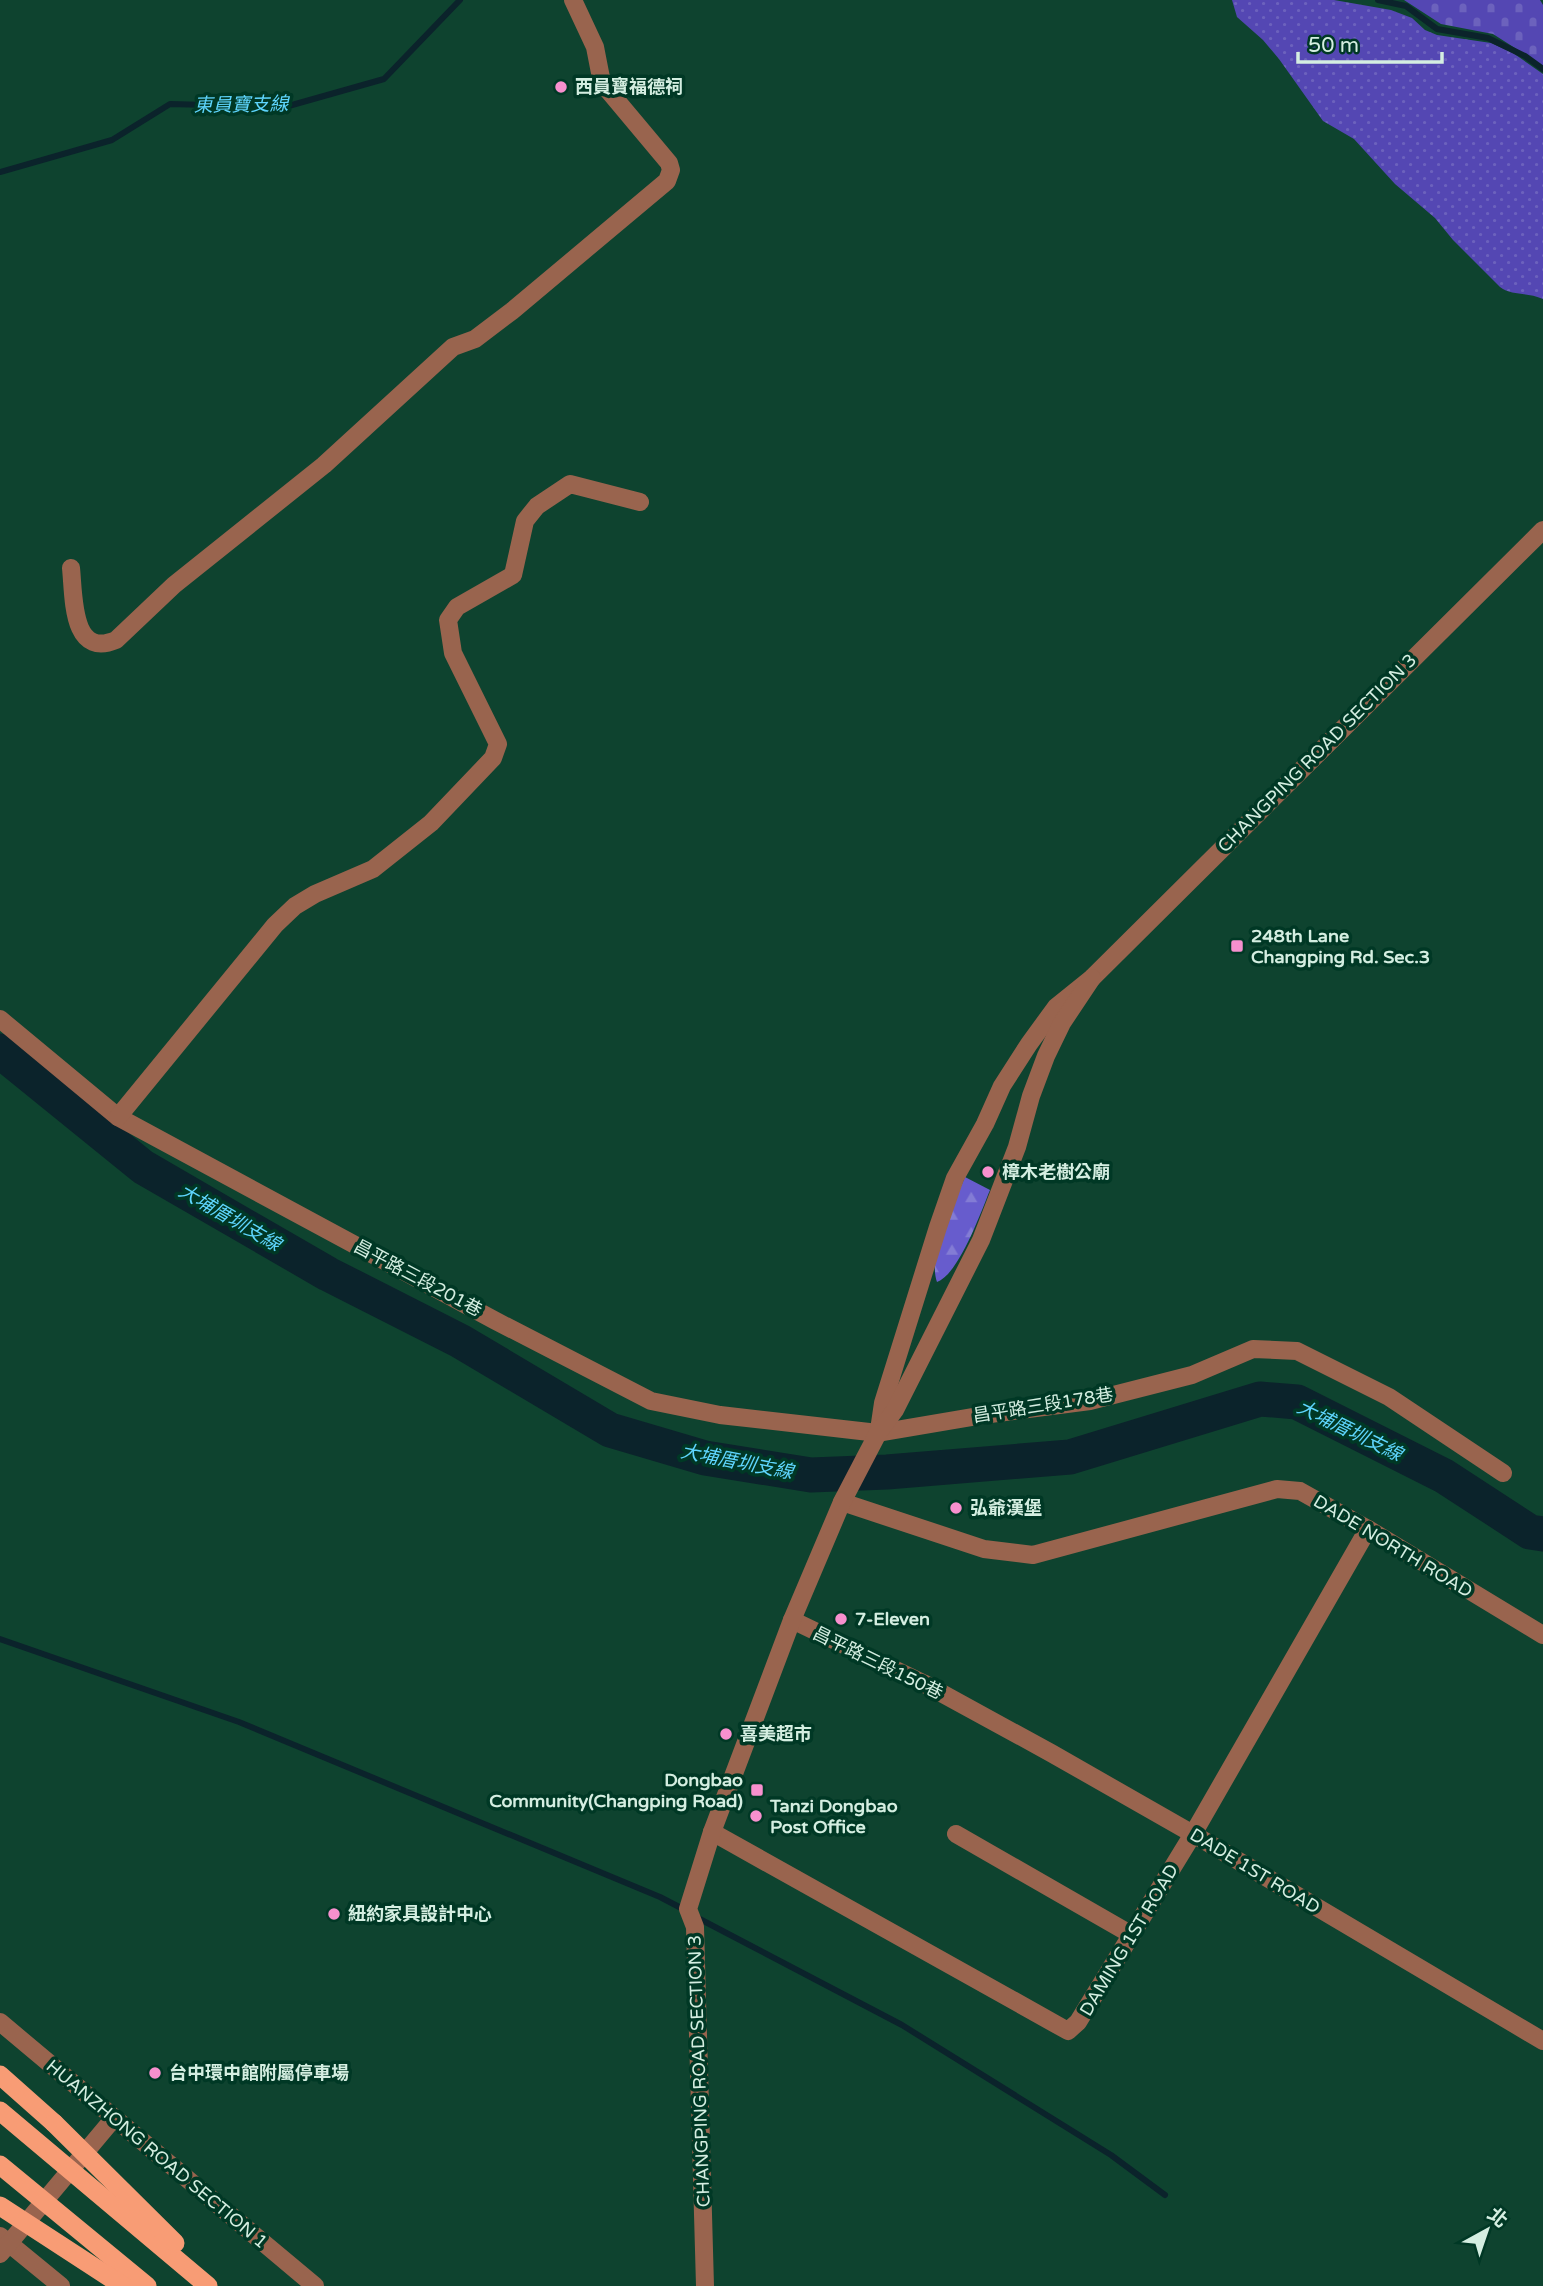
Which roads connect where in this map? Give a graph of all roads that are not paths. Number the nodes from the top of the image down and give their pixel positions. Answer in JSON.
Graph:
{"nodes":[{"id":1,"x":573,"y":0,"type":"edge"},
{"id":2,"x":640,"y":502,"type":"dead end"},
{"id":3,"x":1543,"y":530,"type":"edge"},
{"id":4,"x":71,"y":568,"type":"dead end"},
{"id":5,"x":1093,"y":978,"type":"junction"},
{"id":6,"x":0,"y":1019,"type":"edge"},
{"id":7,"x":118,"y":1117,"type":"junction"},
{"id":8,"x":878,"y":1433,"type":"junction"},
{"id":9,"x":1503,"y":1473,"type":"dead end"},
{"id":10,"x":842,"y":1502,"type":"junction"},
{"id":11,"x":1368,"y":1529,"type":"junction"},
{"id":12,"x":792,"y":1620,"type":"junction"},
{"id":13,"x":1543,"y":1635,"type":"edge"},
{"id":14,"x":964,"y":1706,"type":"joint"},
{"id":15,"x":712,"y":1832,"type":"junction"},
{"id":16,"x":956,"y":1834,"type":"dead end"},
{"id":17,"x":1194,"y":1834,"type":"junction"},
{"id":18,"x":1132,"y":1935,"type":"junction"},
{"id":19,"x":0,"y":2022,"type":"edge"},
{"id":20,"x":1543,"y":2041,"type":"edge"},
{"id":21,"x":0,"y":2075,"type":"edge"},
{"id":22,"x":0,"y":2111,"type":"edge"},
{"id":23,"x":114,"y":2118,"type":"junction"},
{"id":24,"x":0,"y":2165,"type":"edge"},
{"id":25,"x":0,"y":2206,"type":"edge"},
{"id":26,"x":3,"y":2244,"type":"edge"},
{"id":27,"x":61,"y":2286,"type":"edge"},
{"id":28,"x":123,"y":2286,"type":"edge"},
{"id":29,"x":147,"y":2286,"type":"edge"},
{"id":30,"x":208,"y":2286,"type":"edge"},
{"id":31,"x":218,"y":2286,"type":"edge"},
{"id":32,"x":315,"y":2286,"type":"edge"},
{"id":33,"x":705,"y":2286,"type":"edge"}],
"edges":[{"from":1,"to":4,"type":"street"},
{"from":2,"to":7,"type":"street"},
{"from":3,"to":5,"type":"street","name":"CHANGPING ROAD SECTION 3"},
{"from":5,"to":8,"type":"street","name":"CHANGPING ROAD SECTION 3"},
{"from":5,"to":8,"type":"street","name":"CHANGPING ROAD SECTION 3"},
{"from":6,"to":7,"type":"street","name":"昌平路三段201巷"},
{"from":7,"to":8,"type":"street","name":"昌平路三段201巷"},
{"from":8,"to":9,"type":"street","name":"昌平路三段178巷"},
{"from":8,"to":10,"type":"street","name":"CHANGPING ROAD SECTION 3"},
{"from":10,"to":11,"type":"street","name":"DADE NORTH ROAD"},
{"from":10,"to":12,"type":"street","name":"CHANGPING ROAD SECTION 3"},
{"from":11,"to":13,"type":"street","name":"DADE NORTH ROAD"},
{"from":11,"to":17,"type":"street","name":"DAMING 1ST ROAD"},
{"from":12,"to":14,"type":"street","name":"昌平路三段150巷"},
{"from":12,"to":15,"type":"street","name":"CHANGPING ROAD SECTION 3"},
{"from":14,"to":17,"type":"street","name":"DADE 1ST ROAD"},
{"from":15,"to":18,"type":"street","name":"DAMING 1ST ROAD"},
{"from":15,"to":33,"type":"street","name":"CHANGPING ROAD SECTION 3"},
{"from":16,"to":18,"type":"street"},
{"from":17,"to":18,"type":"street","name":"DAMING 1ST ROAD"},
{"from":17,"to":20,"type":"street","name":"DADE 1ST ROAD"},
{"from":19,"to":23,"type":"street","name":"HUANZHONG ROAD SECTION 1"},
{"from":21,"to":31,"type":"highway","bridge":true},
{"from":22,"to":30,"type":"highway","bridge":true},
{"from":23,"to":26,"type":"street"},
{"from":23,"to":32,"type":"street","name":"HUANZHONG ROAD SECTION 1"},
{"from":24,"to":29,"type":"highway","bridge":true},
{"from":25,"to":28,"type":"highway","bridge":true},
{"from":26,"to":27,"type":"street"}]}
